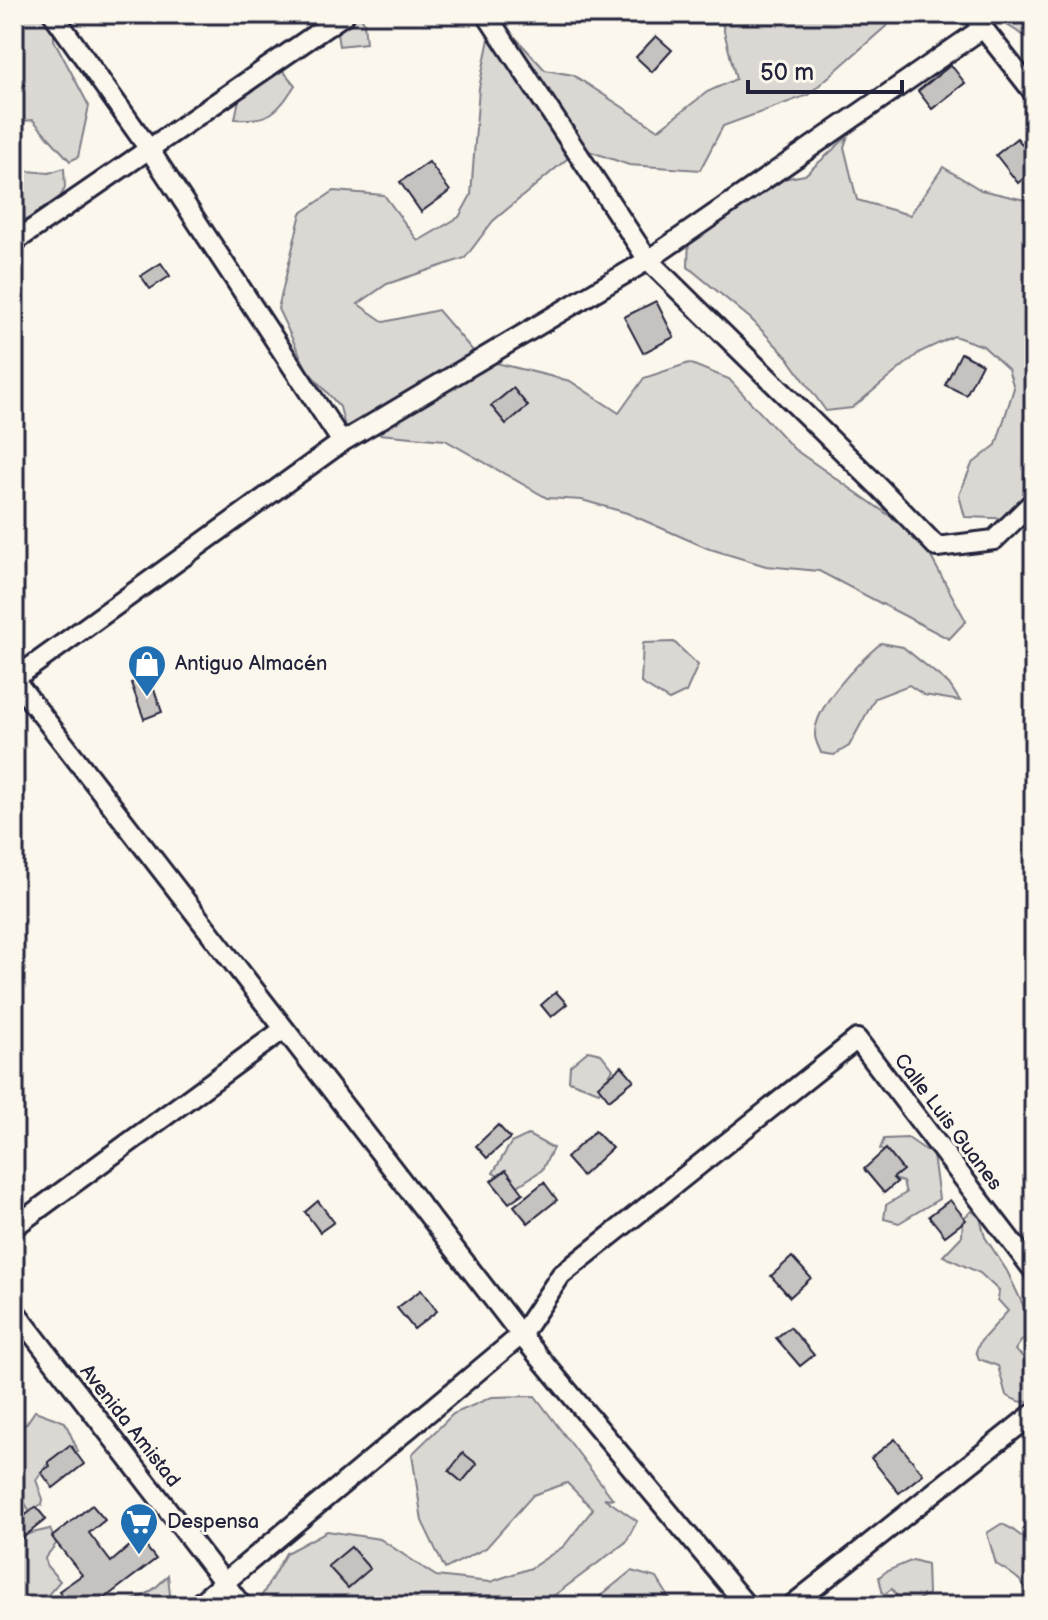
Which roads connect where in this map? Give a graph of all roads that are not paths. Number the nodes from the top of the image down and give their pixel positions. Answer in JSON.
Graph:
{"nodes":[{"id":1,"x":53,"y":14,"type":"edge"},
{"id":2,"x":345,"y":14,"type":"edge"},
{"id":3,"x":486,"y":14,"type":"edge"},
{"id":4,"x":977,"y":21,"type":"edge"},
{"id":5,"x":1034,"y":93,"type":"edge"},
{"id":6,"x":149,"y":149,"type":"junction"},
{"id":7,"x":14,"y":242,"type":"edge"},
{"id":8,"x":648,"y":260,"type":"junction"},
{"id":9,"x":342,"y":442,"type":"junction"},
{"id":10,"x":1034,"y":501,"type":"edge"},
{"id":11,"x":14,"y":679,"type":"edge"},
{"id":12,"x":284,"y":1029,"type":"junction"},
{"id":13,"x":14,"y":1227,"type":"edge"},
{"id":14,"x":1034,"y":1271,"type":"edge"},
{"id":15,"x":14,"y":1310,"type":"edge"},
{"id":16,"x":521,"y":1335,"type":"junction"},
{"id":17,"x":1034,"y":1413,"type":"edge"},
{"id":18,"x":224,"y":1584,"type":"junction"},
{"id":19,"x":196,"y":1606,"type":"edge"},
{"id":20,"x":242,"y":1606,"type":"edge"},
{"id":21,"x":747,"y":1606,"type":"edge"},
{"id":22,"x":791,"y":1606,"type":"edge"}],
"edges":[{"from":1,"to":6,"type":"street"},
{"from":2,"to":6,"type":"street"},
{"from":3,"to":8,"type":"street"},
{"from":4,"to":5,"type":"street"},
{"from":4,"to":8,"type":"street"},
{"from":6,"to":7,"type":"street"},
{"from":6,"to":9,"type":"street"},
{"from":8,"to":9,"type":"street"},
{"from":8,"to":10,"type":"street"},
{"from":9,"to":11,"type":"street"},
{"from":11,"to":12,"type":"street"},
{"from":12,"to":13,"type":"street"},
{"from":12,"to":16,"type":"street"},
{"from":14,"to":16,"type":"street","name":"Calle Luis Guanes"},
{"from":15,"to":18,"type":"street","name":"Avenida Amistad"},
{"from":16,"to":18,"type":"street"},
{"from":16,"to":21,"type":"street"},
{"from":17,"to":22,"type":"street"},
{"from":18,"to":19,"type":"street"},
{"from":18,"to":20,"type":"street","name":"Avenida Amistad"}]}
